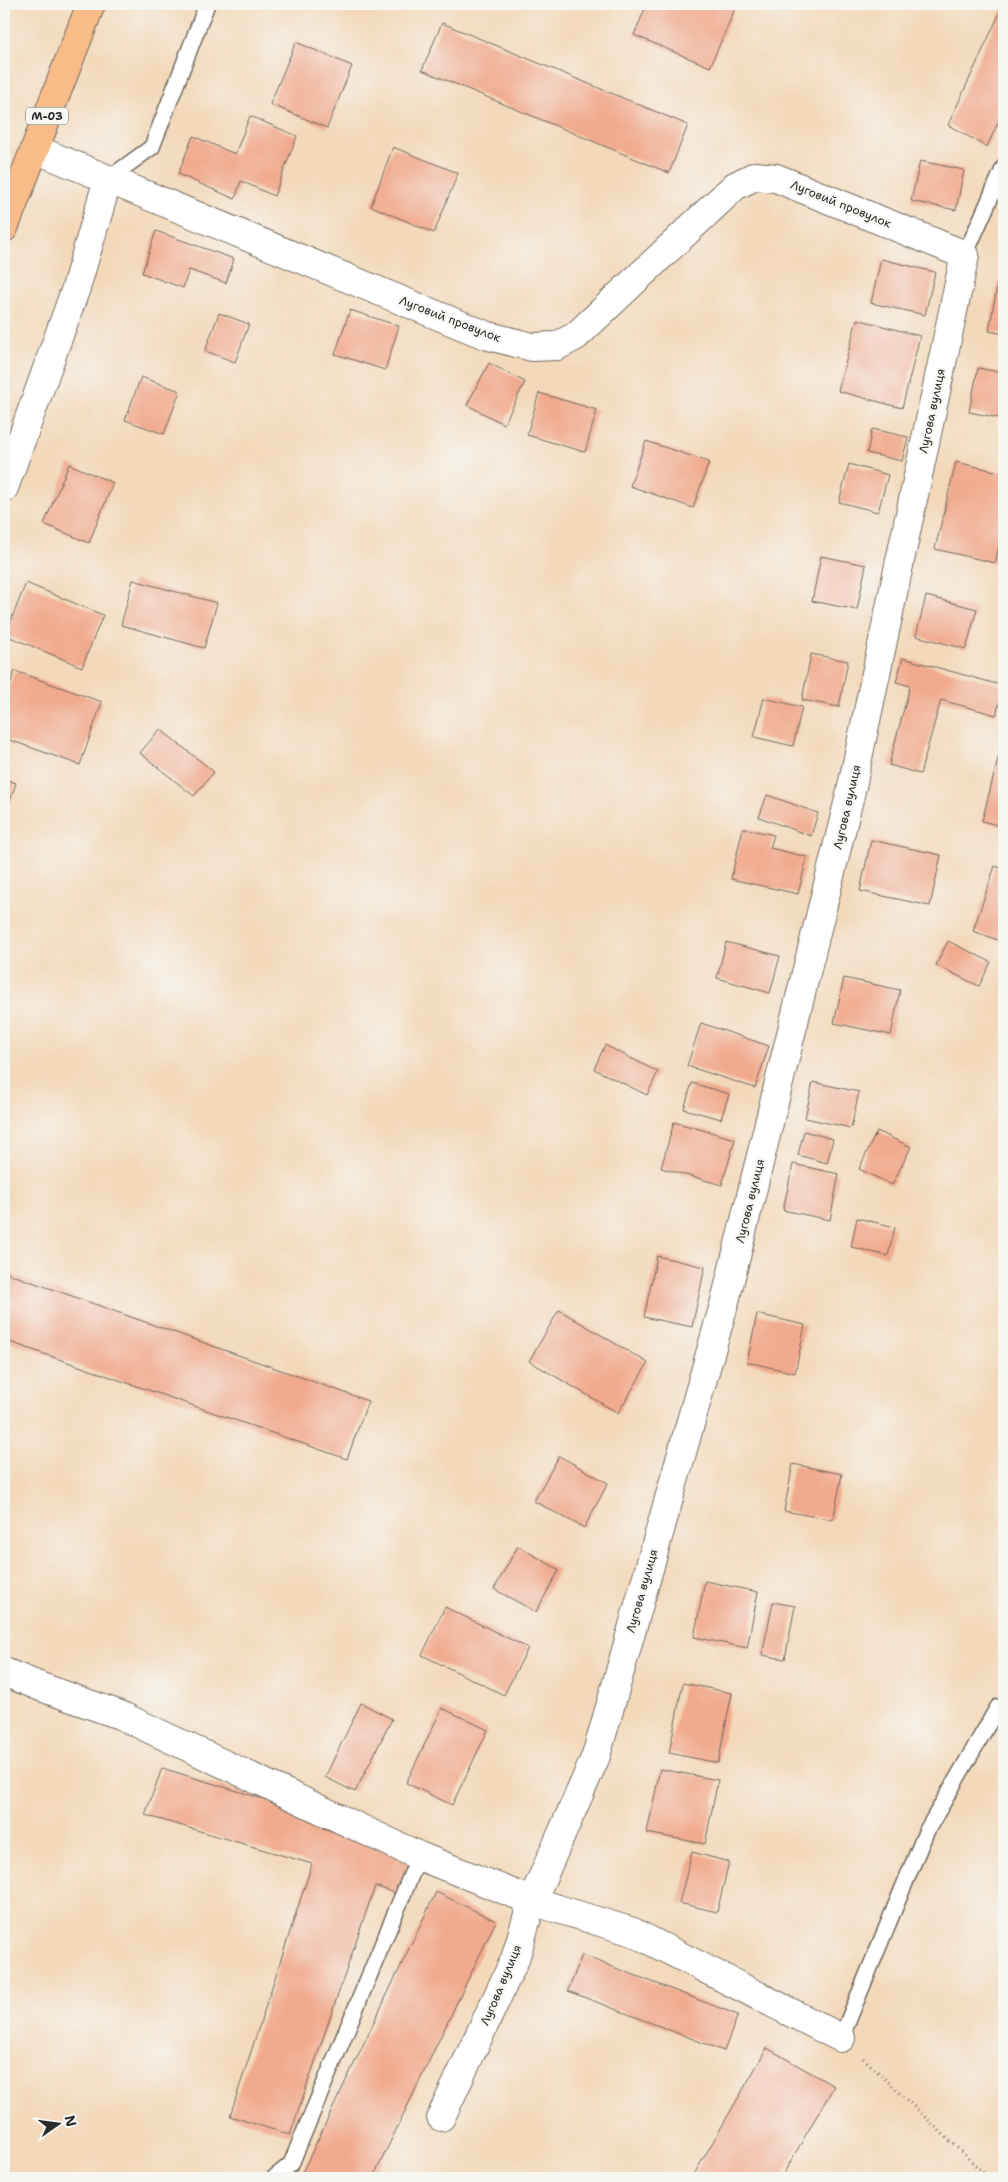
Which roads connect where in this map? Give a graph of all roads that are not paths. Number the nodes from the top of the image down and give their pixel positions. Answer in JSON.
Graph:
{"nodes":[{"id":1,"x":91,"y":4,"type":"edge"},
{"id":2,"x":207,"y":4,"type":"edge"},
{"id":3,"x":35,"y":149,"type":"junction"},
{"id":4,"x":1004,"y":167,"type":"edge"},
{"id":5,"x":108,"y":178,"type":"junction"},
{"id":6,"x":4,"y":228,"type":"edge"},
{"id":7,"x":965,"y":255,"type":"junction"},
{"id":8,"x":4,"y":488,"type":"edge"},
{"id":9,"x":4,"y":1672,"type":"edge"},
{"id":10,"x":998,"y":1707,"type":"dead end"},
{"id":11,"x":419,"y":1856,"type":"junction"},
{"id":12,"x":532,"y":1901,"type":"junction"},
{"id":13,"x":841,"y":2038,"type":"joint"},
{"id":14,"x":440,"y":2117,"type":"dead end"},
{"id":15,"x":274,"y":2178,"type":"edge"}],
"edges":[{"from":1,"to":3,"type":"highway","number":"М-03"},
{"from":2,"to":5,"type":"lane"},
{"from":3,"to":5,"type":"street","name":"Луговий провулок"},
{"from":3,"to":6,"type":"highway","number":"М-03"},
{"from":4,"to":7,"type":"lane"},
{"from":5,"to":7,"type":"street","name":"Луговий провулок"},
{"from":5,"to":8,"type":"street"},
{"from":7,"to":12,"type":"street","name":"Лугова вулиця"},
{"from":9,"to":11,"type":"street"},
{"from":10,"to":13,"type":"lane"},
{"from":11,"to":12,"type":"street"},
{"from":11,"to":15,"type":"lane"},
{"from":12,"to":13,"type":"street"},
{"from":12,"to":14,"type":"street","name":"Лугова вулиця"}]}
